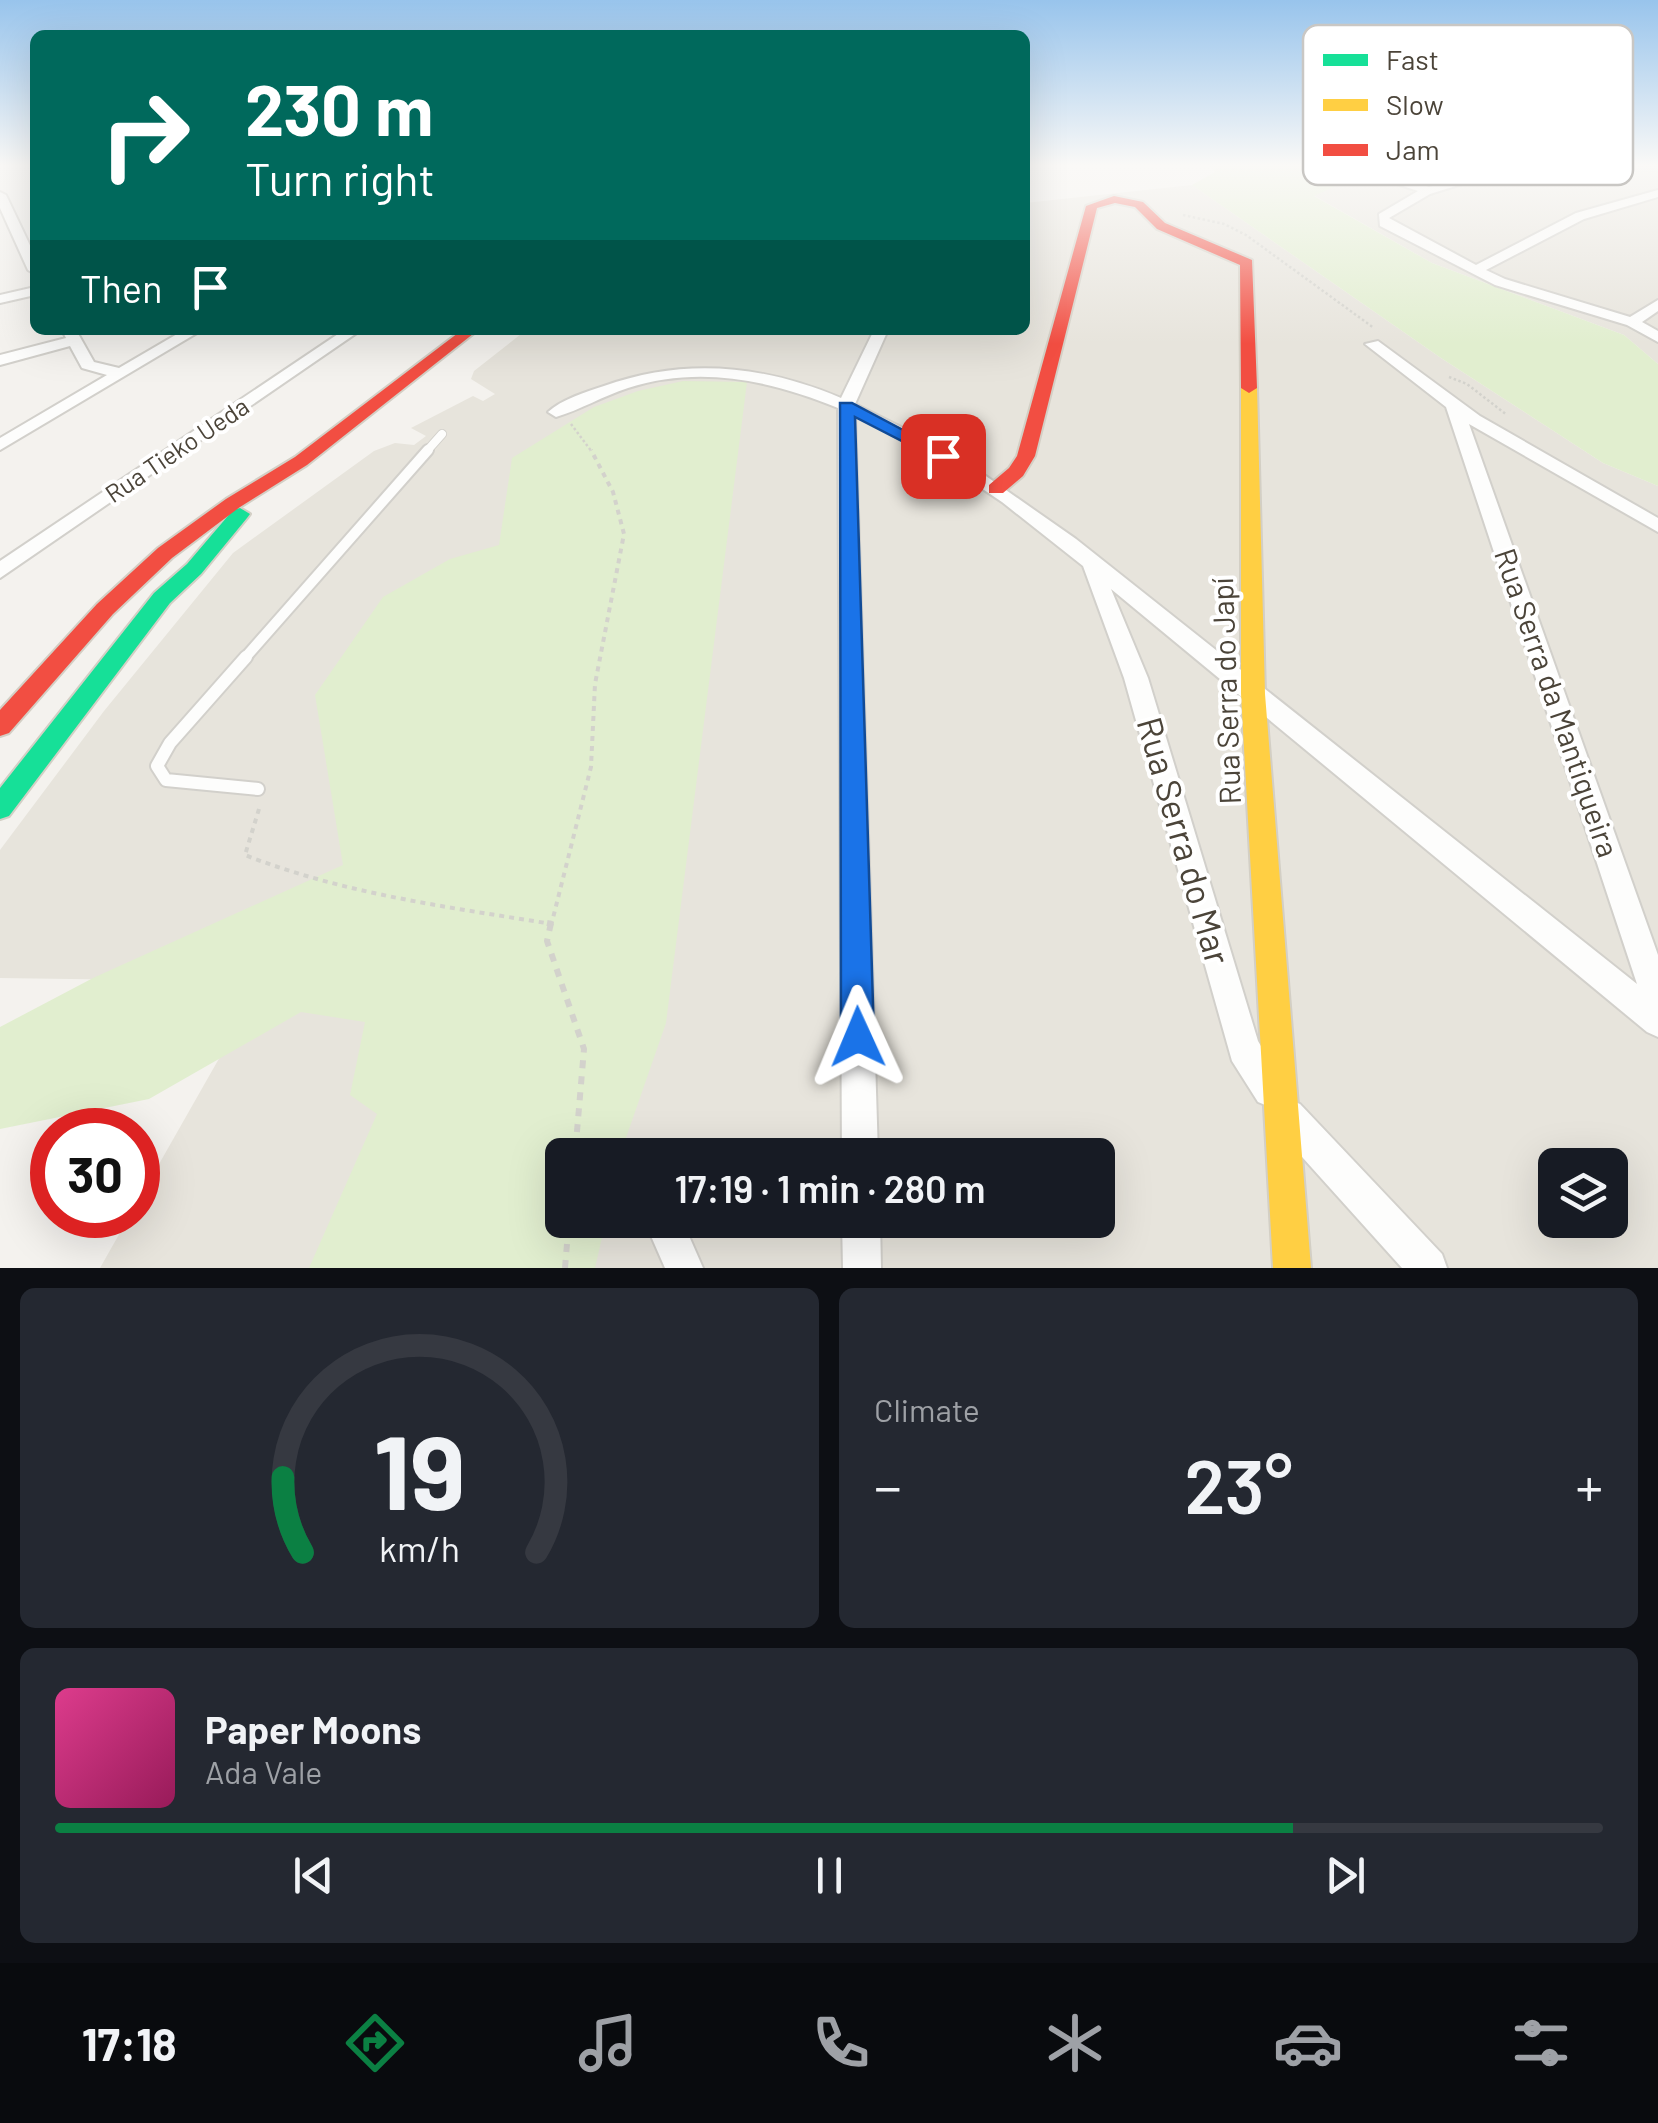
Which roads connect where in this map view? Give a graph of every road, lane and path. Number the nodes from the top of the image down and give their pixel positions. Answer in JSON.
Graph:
{"nodes":[{"id":1,"x":8,"y":225,"type":"edge"},
{"id":2,"x":1087,"y":225,"type":"edge"},
{"id":3,"x":1160,"y":225,"type":"edge"},
{"id":4,"x":1388,"y":225,"type":"edge"},
{"id":5,"x":1563,"y":225,"type":"edge"},
{"id":6,"x":30,"y":264,"type":"edge"},
{"id":7,"x":1474,"y":272,"type":"junction"},
{"id":8,"x":30,"y":292,"type":"edge"},
{"id":9,"x":0,"y":299,"type":"edge"},
{"id":10,"x":1658,"y":304,"type":"edge"},
{"id":11,"x":1632,"y":322,"type":"junction"},
{"id":12,"x":72,"y":335,"type":"edge"},
{"id":13,"x":187,"y":335,"type":"edge"},
{"id":14,"x":347,"y":335,"type":"edge"},
{"id":15,"x":465,"y":335,"type":"edge"},
{"id":16,"x":879,"y":335,"type":"edge"},
{"id":17,"x":1658,"y":337,"type":"edge"},
{"id":18,"x":1374,"y":344,"type":"dead end"},
{"id":19,"x":0,"y":360,"type":"edge"},
{"id":20,"x":122,"y":374,"type":"junction"},
{"id":21,"x":846,"y":406,"type":"junction"},
{"id":22,"x":1454,"y":406,"type":"junction"},
{"id":23,"x":556,"y":412,"type":"joint"},
{"id":24,"x":442,"y":434,"type":"dead end"},
{"id":25,"x":0,"y":445,"type":"edge"},
{"id":26,"x":300,"y":462,"type":"junction"},
{"id":27,"x":996,"y":489,"type":"junction"},
{"id":28,"x":1658,"y":526,"type":"edge"},
{"id":29,"x":1090,"y":564,"type":"junction"},
{"id":30,"x":0,"y":571,"type":"edge"},
{"id":31,"x":1253,"y":694,"type":"junction"},
{"id":32,"x":0,"y":726,"type":"edge"},
{"id":33,"x":258,"y":789,"type":"joint"},
{"id":34,"x":0,"y":808,"type":"edge"},
{"id":35,"x":552,"y":924,"type":"junction"},
{"id":36,"x":1658,"y":1000,"type":"edge"},
{"id":37,"x":1658,"y":1021,"type":"edge"},
{"id":38,"x":1284,"y":1112,"type":"junction"},
{"id":39,"x":576,"y":1138,"type":"edge"},
{"id":40,"x":860,"y":1138,"type":"edge"},
{"id":41,"x":568,"y":1238,"type":"edge"},
{"id":42,"x":672,"y":1238,"type":"edge"},
{"id":43,"x":861,"y":1238,"type":"edge"},
{"id":44,"x":565,"y":1268,"type":"edge"},
{"id":45,"x":684,"y":1268,"type":"edge"},
{"id":46,"x":862,"y":1268,"type":"edge"},
{"id":47,"x":1292,"y":1268,"type":"edge"},
{"id":48,"x":1428,"y":1268,"type":"edge"}],
"edges":[{"from":1,"to":6,"type":"street"},
{"from":2,"to":27,"type":"street","name":"Rua Serra do Japí"},
{"from":3,"to":31,"type":"street","name":"Rua Serra do Japí"},
{"from":4,"to":7,"type":"street"},
{"from":5,"to":7,"type":"street"},
{"from":7,"to":11,"type":"street"},
{"from":8,"to":9,"type":"street"},
{"from":10,"to":11,"type":"street"},
{"from":11,"to":17,"type":"street"},
{"from":12,"to":19,"type":"street"},
{"from":12,"to":20,"type":"street"},
{"from":13,"to":20,"type":"street"},
{"from":14,"to":30,"type":"street","name":"Rua Tieko Ueda"},
{"from":15,"to":26,"type":"street"},
{"from":16,"to":21,"type":"street"},
{"from":18,"to":22,"type":"street"},
{"from":20,"to":25,"type":"street"},
{"from":21,"to":23,"type":"street"},
{"from":21,"to":27,"type":"street"},
{"from":21,"to":40,"type":"street"},
{"from":22,"to":28,"type":"street"},
{"from":22,"to":36,"type":"street","name":"Rua Serra da Mantiqueira"},
{"from":23,"to":35,"type":"path"},
{"from":24,"to":33,"type":"lane"},
{"from":26,"to":32,"type":"street"},
{"from":26,"to":34,"type":"street"},
{"from":27,"to":29,"type":"street"},
{"from":29,"to":31,"type":"street"},
{"from":29,"to":38,"type":"street","name":"Rua Serra do Mar"},
{"from":31,"to":37,"type":"street"},
{"from":31,"to":38,"type":"street","name":"Rua Serra do Japí"},
{"from":33,"to":35,"type":"path"},
{"from":35,"to":39,"type":"path"},
{"from":38,"to":47,"type":"street","name":"Rua Serra do Japí"},
{"from":38,"to":48,"type":"street","name":"Rua Serra do Mar"},
{"from":41,"to":44,"type":"path"},
{"from":42,"to":45,"type":"street"},
{"from":43,"to":46,"type":"street"}]}
